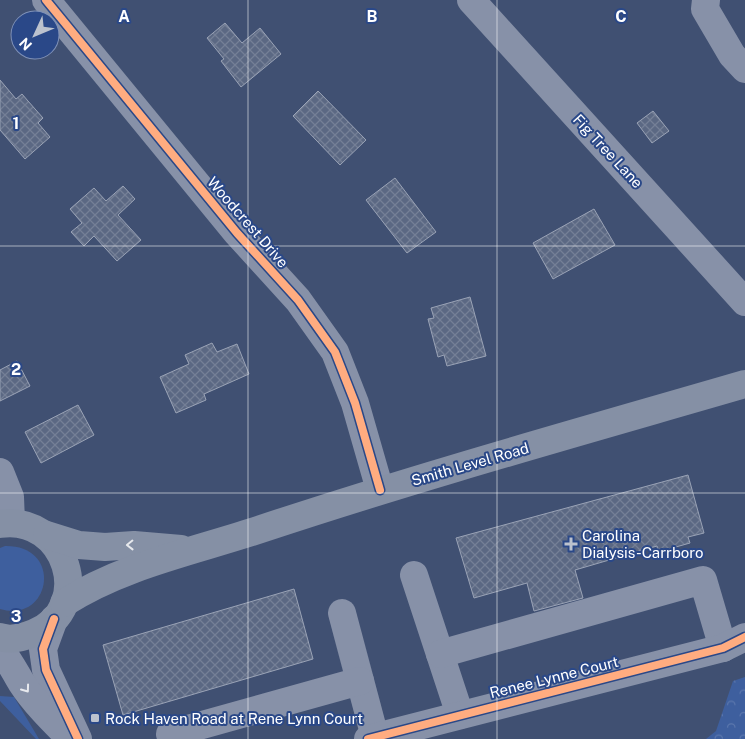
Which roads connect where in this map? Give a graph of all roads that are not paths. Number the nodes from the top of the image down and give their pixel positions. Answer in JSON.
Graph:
{"nodes":[{"id":1,"x":46,"y":0,"type":"edge"},
{"id":2,"x":470,"y":0,"type":"edge"},
{"id":3,"x":706,"y":0,"type":"edge"},
{"id":4,"x":745,"y":69,"type":"edge"},
{"id":5,"x":745,"y":302,"type":"edge"},
{"id":6,"x":745,"y":384,"type":"edge"},
{"id":7,"x":0,"y":472,"type":"edge"},
{"id":8,"x":380,"y":490,"type":"junction"},
{"id":9,"x":5,"y":523,"type":"edge"},
{"id":10,"x":47,"y":535,"type":"junction"},
{"id":11,"x":196,"y":550,"type":"junction"},
{"id":12,"x":414,"y":575,"type":"dead end"},
{"id":13,"x":59,"y":611,"type":"junction"},
{"id":14,"x":342,"y":613,"type":"dead end"},
{"id":15,"x":0,"y":637,"type":"edge"},
{"id":16,"x":734,"y":642,"type":"edge"},
{"id":17,"x":0,"y":649,"type":"edge"},
{"id":18,"x":440,"y":654,"type":"junction"},
{"id":19,"x":360,"y":681,"type":"junction"},
{"id":20,"x":460,"y":715,"type":"junction"},
{"id":21,"x":428,"y":732,"type":"edge"},
{"id":22,"x":170,"y":734,"type":"dead end"},
{"id":23,"x":372,"y":738,"type":"edge"},
{"id":24,"x":72,"y":739,"type":"edge"},
{"id":25,"x":78,"y":739,"type":"edge"}],
"edges":[{"from":1,"to":8,"type":"street","name":"Woodcrest Drive"},
{"from":2,"to":5,"type":"street","name":"Fig Tree Lane"},
{"from":3,"to":4,"type":"street"},
{"from":6,"to":8,"type":"main road","name":"Smith Level Road"},
{"from":7,"to":9,"type":"street"},
{"from":8,"to":11,"type":"main road","name":"Smith Level Road"},
{"from":9,"to":10,"type":"main road","name":"Smith Level Road"},
{"from":11,"to":10,"type":"main road","name":"Smith Level Road","one_way":true},
{"from":10,"to":13,"type":"main road"},
{"from":11,"to":13,"type":"main road","name":"Smith Level Road"},
{"from":12,"to":18,"type":"street"},
{"from":13,"to":15,"type":"main road","name":"Smith Level Road"},
{"from":13,"to":25,"type":"street"},
{"from":14,"to":19,"type":"street"},
{"from":16,"to":18,"type":"street"},
{"from":16,"to":20,"type":"street","name":"Renee Lynne Court"},
{"from":17,"to":24,"type":"street","one_way":true},
{"from":18,"to":20,"type":"street"},
{"from":19,"to":22,"type":"street"},
{"from":19,"to":23,"type":"street"},
{"from":20,"to":21,"type":"street","name":"Renee Lynne Court"},
{"from":21,"to":23,"type":"street","name":"Renee Lynne Court"}]}
